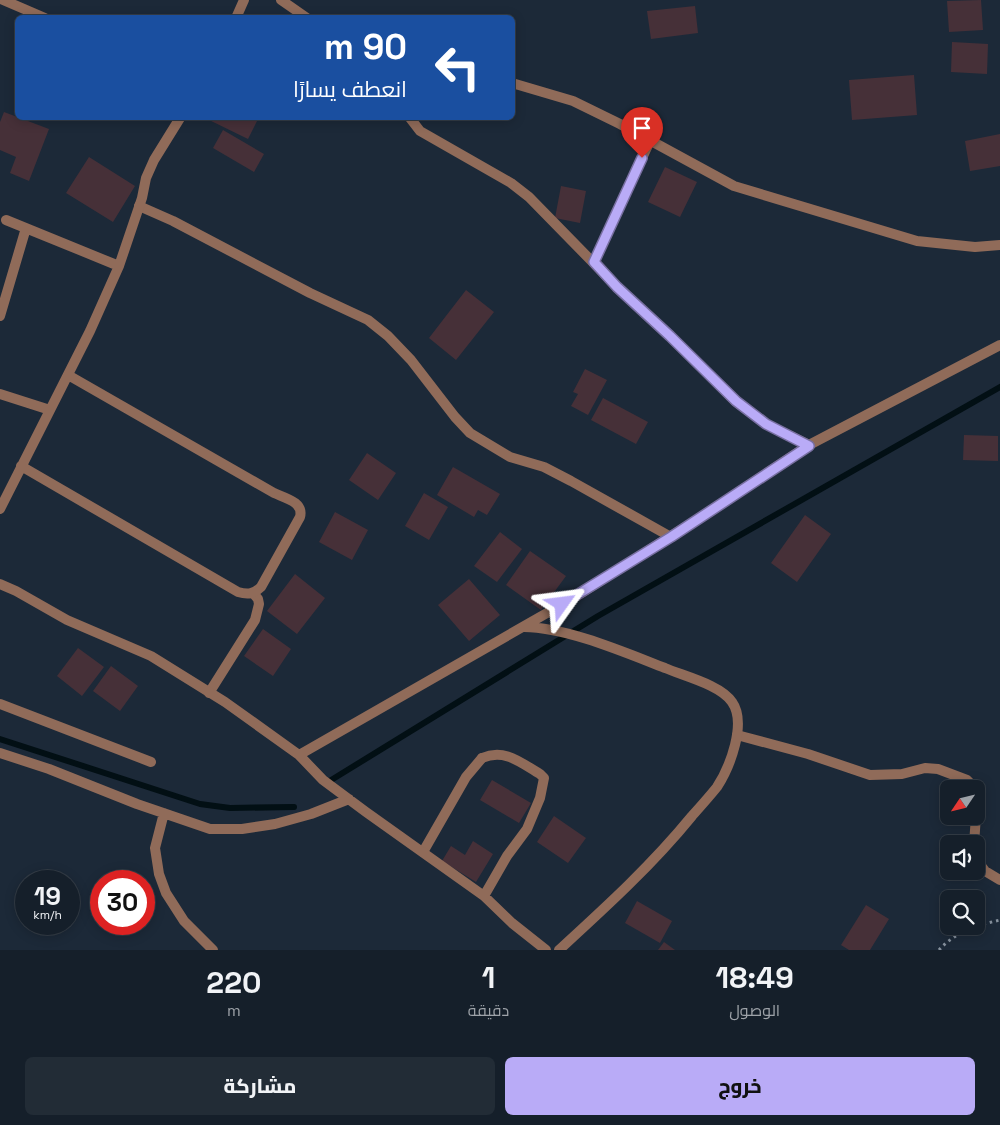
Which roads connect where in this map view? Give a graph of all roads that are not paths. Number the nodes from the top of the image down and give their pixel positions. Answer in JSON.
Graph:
{"nodes":[{"id":1,"x":3,"y":0,"type":"edge"},
{"id":2,"x":244,"y":0,"type":"edge"},
{"id":3,"x":281,"y":0,"type":"edge"},
{"id":4,"x":38,"y":15,"type":"edge"},
{"id":5,"x":237,"y":15,"type":"edge"},
{"id":6,"x":304,"y":15,"type":"edge"},
{"id":7,"x":515,"y":84,"type":"edge"},
{"id":8,"x":179,"y":120,"type":"edge"},
{"id":9,"x":412,"y":120,"type":"edge"},
{"id":10,"x":650,"y":141,"type":"junction"},
{"id":11,"x":139,"y":206,"type":"junction"},
{"id":12,"x":6,"y":220,"type":"dead end"},
{"id":13,"x":26,"y":228,"type":"junction"},
{"id":14,"x":1000,"y":245,"type":"edge"},
{"id":15,"x":594,"y":262,"type":"junction"},
{"id":16,"x":119,"y":266,"type":"junction"},
{"id":17,"x":0,"y":316,"type":"edge"},
{"id":18,"x":1000,"y":345,"type":"edge"},
{"id":19,"x":68,"y":375,"type":"junction"},
{"id":20,"x":0,"y":394,"type":"edge"},
{"id":21,"x":50,"y":410,"type":"junction"},
{"id":22,"x":809,"y":446,"type":"junction"},
{"id":23,"x":21,"y":466,"type":"junction"},
{"id":24,"x":0,"y":509,"type":"edge"},
{"id":25,"x":671,"y":537,"type":"junction"},
{"id":26,"x":0,"y":584,"type":"edge"},
{"id":27,"x":253,"y":593,"type":"junction"},
{"id":28,"x":523,"y":627,"type":"junction"},
{"id":29,"x":209,"y":693,"type":"junction"},
{"id":30,"x":0,"y":704,"type":"edge"},
{"id":31,"x":737,"y":735,"type":"junction"},
{"id":32,"x":0,"y":753,"type":"edge"},
{"id":33,"x":299,"y":755,"type":"junction"},
{"id":34,"x":151,"y":762,"type":"dead end"},
{"id":35,"x":967,"y":780,"type":"edge"},
{"id":36,"x":349,"y":799,"type":"junction"},
{"id":37,"x":164,"y":813,"type":"junction"},
{"id":38,"x":423,"y":852,"type":"junction"},
{"id":39,"x":985,"y":871,"type":"edge"},
{"id":40,"x":1000,"y":880,"type":"edge"},
{"id":41,"x":484,"y":896,"type":"junction"},
{"id":42,"x":213,"y":950,"type":"edge"},
{"id":43,"x":546,"y":950,"type":"edge"},
{"id":44,"x":559,"y":950,"type":"edge"}],
"edges":[{"from":1,"to":4,"type":"street"},
{"from":2,"to":5,"type":"street"},
{"from":3,"to":6,"type":"street"},
{"from":7,"to":10,"type":"street"},
{"from":8,"to":11,"type":"street"},
{"from":9,"to":15,"type":"street"},
{"from":10,"to":14,"type":"street"},
{"from":10,"to":15,"type":"street"},
{"from":11,"to":16,"type":"street"},
{"from":11,"to":25,"type":"street"},
{"from":12,"to":13,"type":"street"},
{"from":13,"to":16,"type":"street"},
{"from":13,"to":17,"type":"street"},
{"from":15,"to":22,"type":"street"},
{"from":16,"to":19,"type":"street"},
{"from":18,"to":22,"type":"street"},
{"from":19,"to":21,"type":"street"},
{"from":19,"to":27,"type":"street"},
{"from":20,"to":21,"type":"street"},
{"from":21,"to":23,"type":"street"},
{"from":22,"to":25,"type":"street"},
{"from":23,"to":24,"type":"street"},
{"from":23,"to":27,"type":"street"},
{"from":25,"to":28,"type":"street"},
{"from":26,"to":29,"type":"street"},
{"from":27,"to":29,"type":"street"},
{"from":28,"to":31,"type":"street"},
{"from":28,"to":33,"type":"street"},
{"from":29,"to":33,"type":"street"},
{"from":30,"to":34,"type":"street"},
{"from":31,"to":35,"type":"street"},
{"from":31,"to":44,"type":"street"},
{"from":32,"to":37,"type":"street"},
{"from":33,"to":36,"type":"street"},
{"from":36,"to":37,"type":"street"},
{"from":36,"to":38,"type":"street"},
{"from":37,"to":42,"type":"street"},
{"from":38,"to":41,"type":"street"},
{"from":38,"to":41,"type":"street"},
{"from":39,"to":40,"type":"street"},
{"from":41,"to":43,"type":"street"}]}
